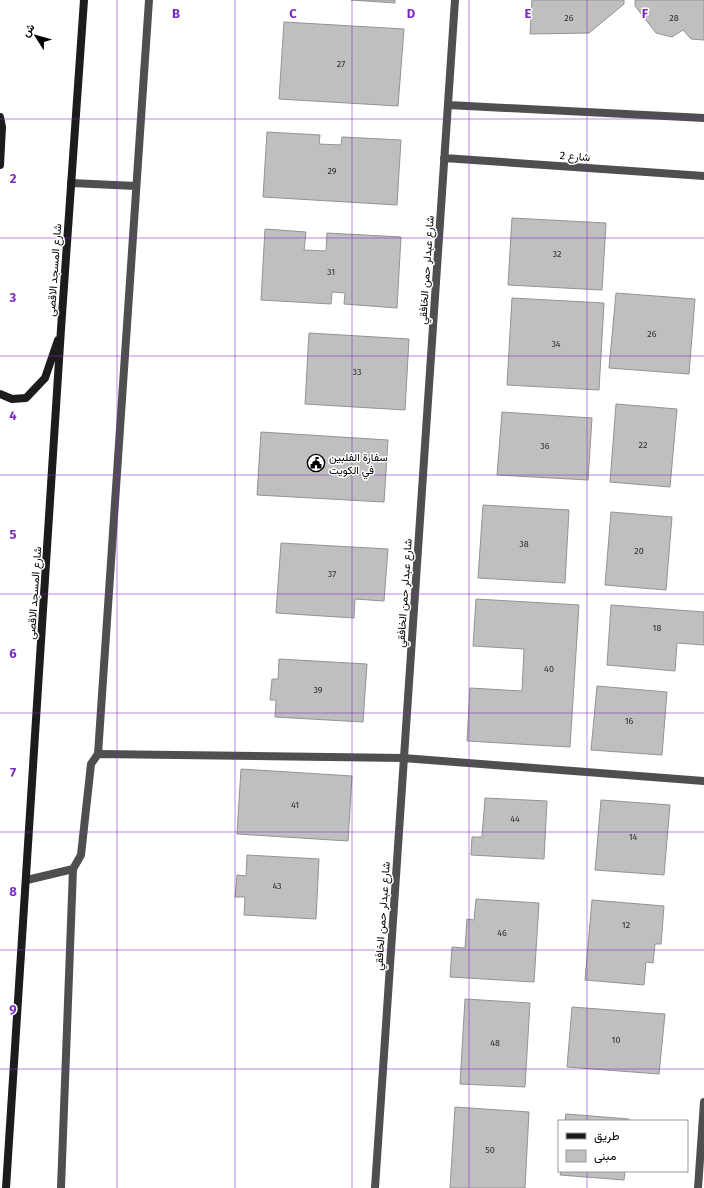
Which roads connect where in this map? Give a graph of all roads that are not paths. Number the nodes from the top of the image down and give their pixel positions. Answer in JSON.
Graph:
{"nodes":[{"id":1,"x":84,"y":0,"type":"edge"},
{"id":2,"x":149,"y":0,"type":"edge"},
{"id":3,"x":455,"y":0,"type":"edge"},
{"id":4,"x":448,"y":105,"type":"junction"},
{"id":5,"x":0,"y":117,"type":"edge"},
{"id":6,"x":704,"y":118,"type":"edge"},
{"id":7,"x":444,"y":158,"type":"junction"},
{"id":8,"x":0,"y":165,"type":"edge"},
{"id":9,"x":704,"y":176,"type":"edge"},
{"id":10,"x":71,"y":183,"type":"junction"},
{"id":11,"x":136,"y":186,"type":"junction"},
{"id":12,"x":62,"y":329,"type":"junction"},
{"id":13,"x":0,"y":394,"type":"edge"},
{"id":14,"x":98,"y":754,"type":"junction"},
{"id":15,"x":403,"y":758,"type":"junction"},
{"id":16,"x":704,"y":781,"type":"edge"},
{"id":17,"x":73,"y":869,"type":"junction"},
{"id":18,"x":27,"y":880,"type":"junction"},
{"id":19,"x":704,"y":1102,"type":"edge"},
{"id":20,"x":700,"y":1184,"type":"edge"},
{"id":21,"x":6,"y":1188,"type":"edge"},
{"id":22,"x":61,"y":1188,"type":"edge"},
{"id":23,"x":375,"y":1188,"type":"edge"}],
"edges":[{"from":1,"to":10,"type":"main road","name":"شارع المسجد الاقصى"},
{"from":2,"to":11,"type":"street"},
{"from":3,"to":4,"type":"street","name":"شارع عبدلر حمن الخافقي"},
{"from":4,"to":6,"type":"street"},
{"from":4,"to":7,"type":"street","name":"شارع عبدلر حمن الخافقي"},
{"from":5,"to":8,"type":"main road"},
{"from":7,"to":9,"type":"street","name":"شارع 2"},
{"from":7,"to":15,"type":"street","name":"شارع عبدلر حمن الخافقي"},
{"from":10,"to":11,"type":"street"},
{"from":10,"to":12,"type":"main road","name":"شارع المسجد الاقصى"},
{"from":11,"to":14,"type":"street"},
{"from":12,"to":13,"type":"main road"},
{"from":12,"to":18,"type":"main road","name":"شارع المسجد الاقصى"},
{"from":14,"to":15,"type":"street"},
{"from":14,"to":17,"type":"street"},
{"from":15,"to":16,"type":"street"},
{"from":15,"to":23,"type":"street","name":"شارع عبدلر حمن الخافقي"},
{"from":17,"to":18,"type":"street"},
{"from":17,"to":22,"type":"street"},
{"from":18,"to":21,"type":"main road","name":"شارع المسجد الاقصى"},
{"from":19,"to":20,"type":"street"}]}
